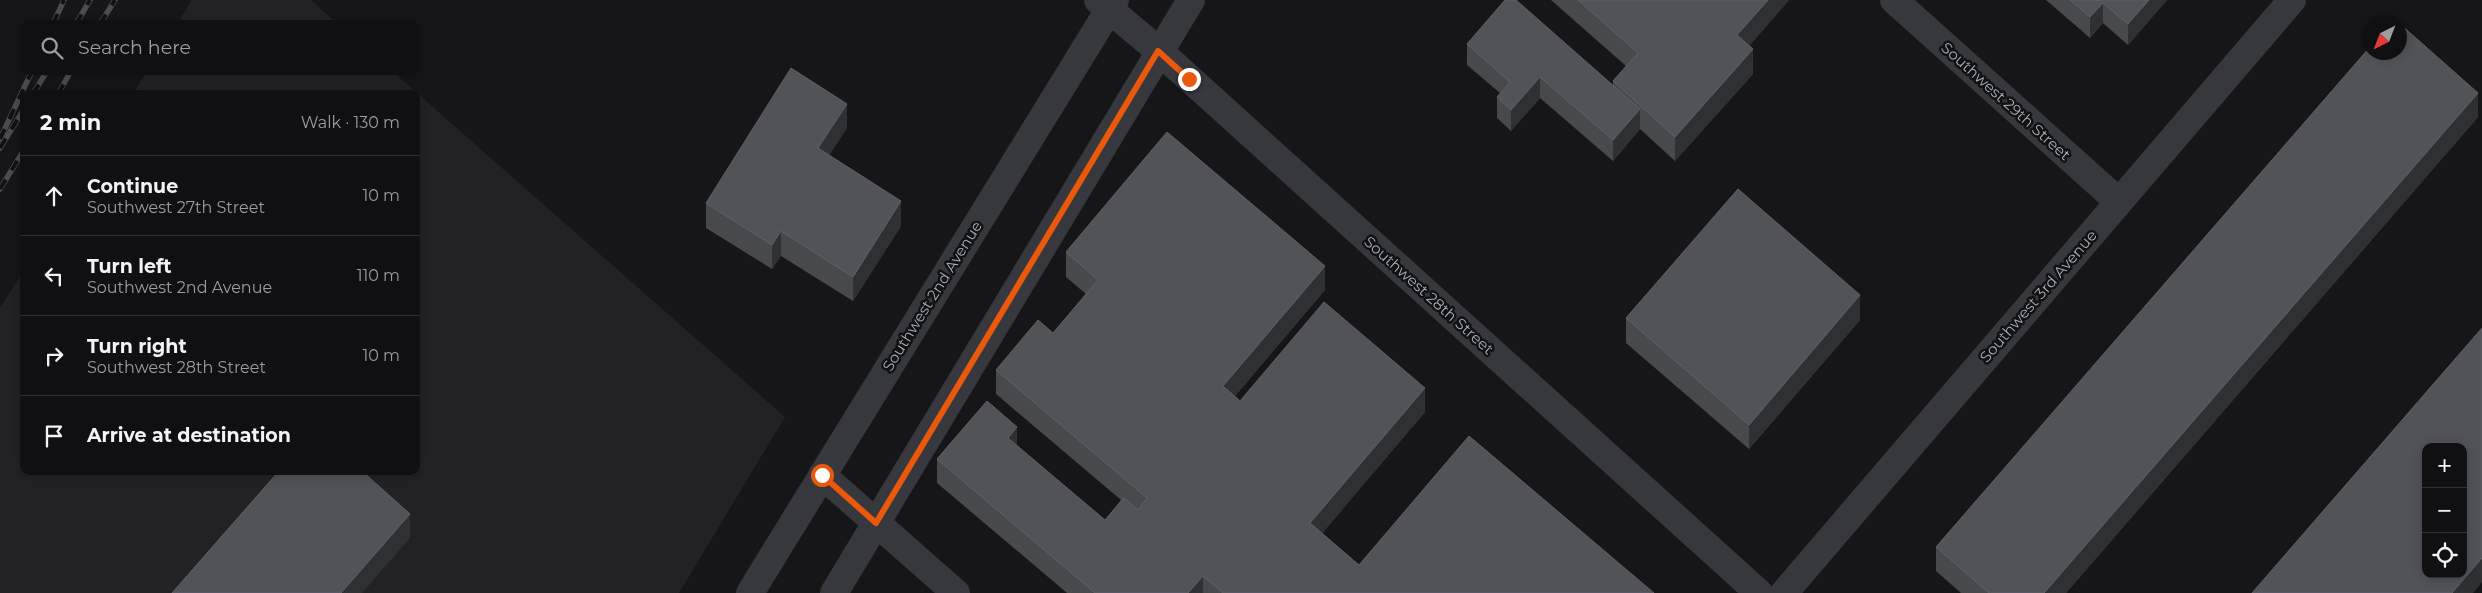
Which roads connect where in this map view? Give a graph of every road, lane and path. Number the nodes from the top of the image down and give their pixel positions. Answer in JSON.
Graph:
{"nodes":[{"id":1,"x":1191,"y":0,"type":"edge"},
{"id":2,"x":1894,"y":0,"type":"edge"},
{"id":3,"x":2292,"y":0,"type":"edge"},
{"id":4,"x":1107,"y":3,"type":"edge"},
{"id":5,"x":1158,"y":51,"type":"junction"},
{"id":6,"x":2119,"y":202,"type":"junction"},
{"id":7,"x":822,"y":475,"type":"junction"},
{"id":8,"x":876,"y":523,"type":"junction"},
{"id":9,"x":750,"y":593,"type":"edge"},
{"id":10,"x":834,"y":593,"type":"edge"},
{"id":11,"x":956,"y":593,"type":"edge"},
{"id":12,"x":1759,"y":593,"type":"edge"},
{"id":13,"x":1784,"y":593,"type":"edge"}],
"edges":[{"from":1,"to":5,"type":"street"},
{"from":2,"to":6,"type":"street","name":"Southwest 29th Street"},
{"from":3,"to":6,"type":"street","name":"Southwest 3rd Avenue"},
{"from":4,"to":5,"type":"street","name":"Southwest 28th Street"},
{"from":4,"to":7,"type":"street","name":"Southwest 2nd Avenue"},
{"from":5,"to":8,"type":"street"},
{"from":5,"to":12,"type":"street","name":"Southwest 28th Street"},
{"from":6,"to":13,"type":"street","name":"Southwest 3rd Avenue"},
{"from":7,"to":8,"type":"street"},
{"from":7,"to":9,"type":"street","name":"Southwest 2nd Avenue"},
{"from":8,"to":10,"type":"street"},
{"from":8,"to":11,"type":"street"}]}
